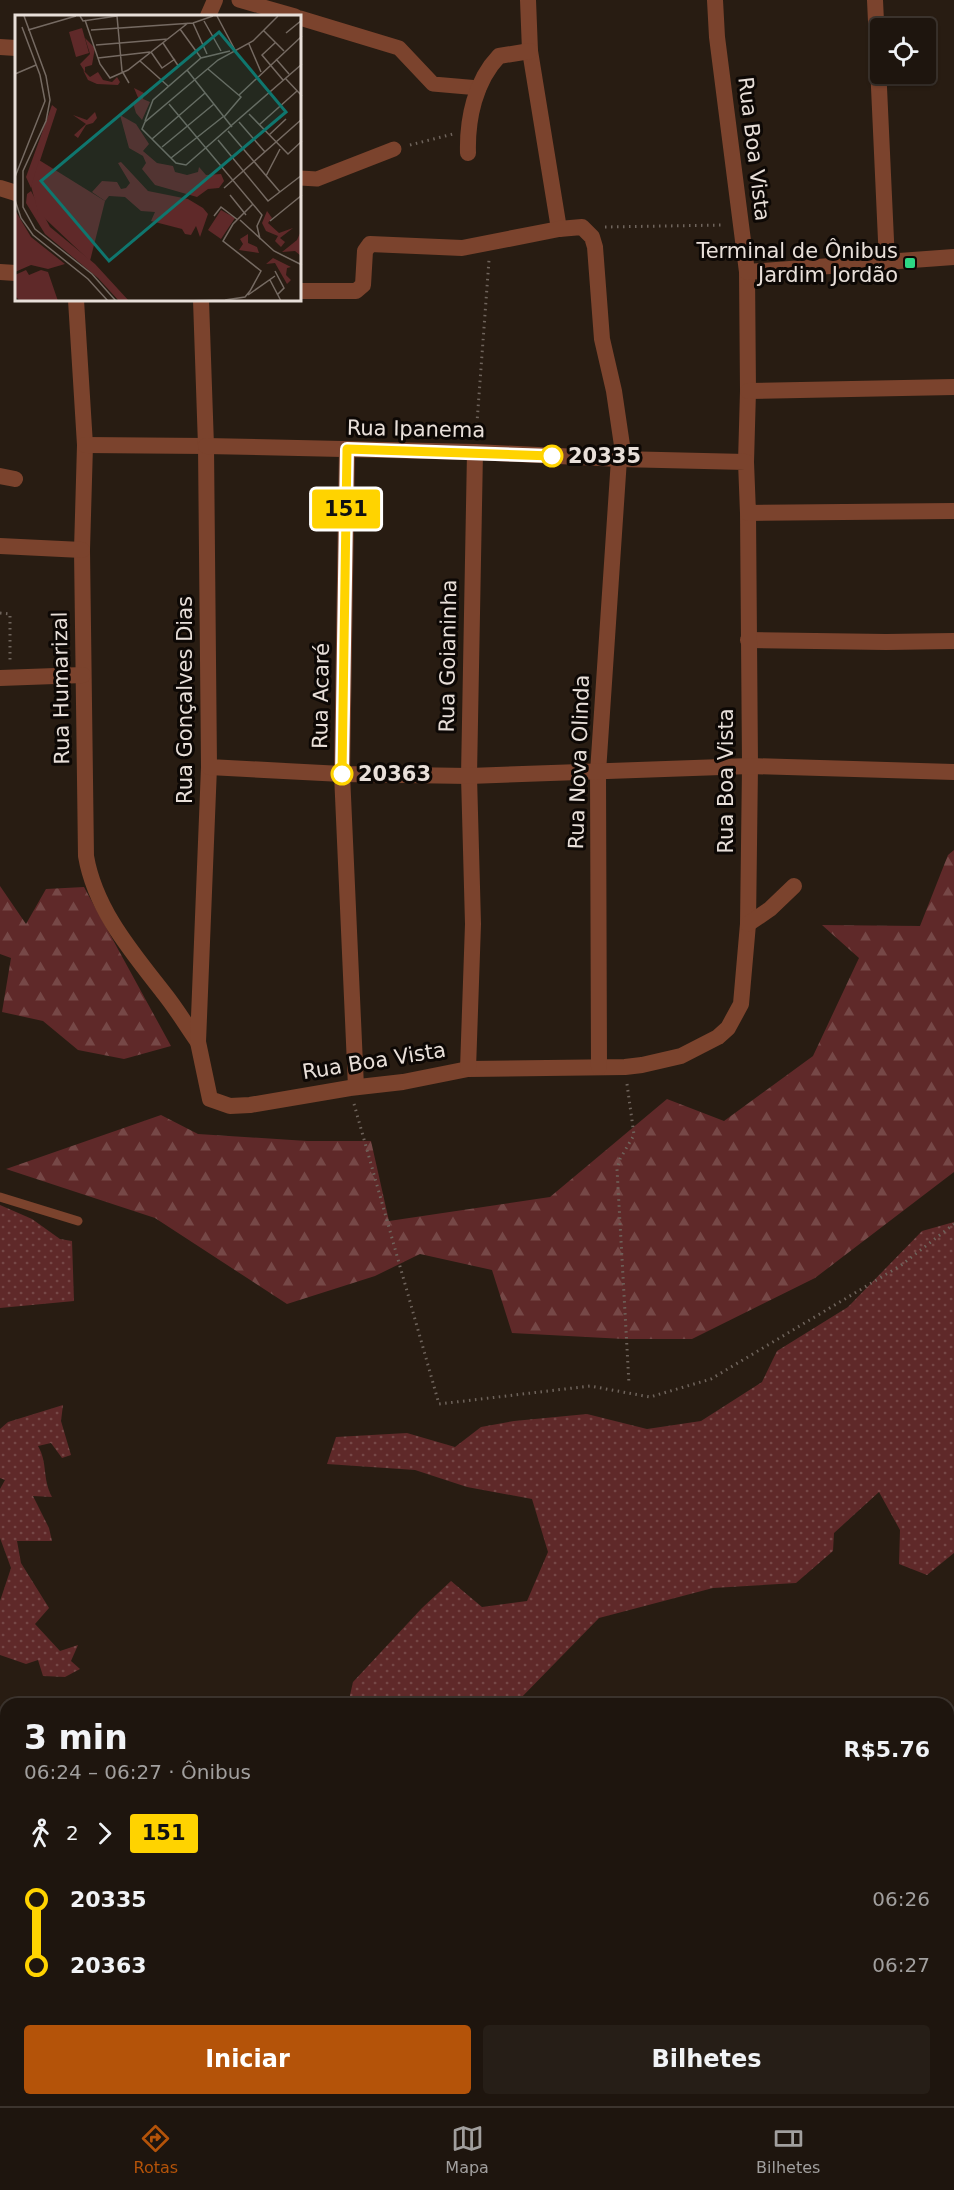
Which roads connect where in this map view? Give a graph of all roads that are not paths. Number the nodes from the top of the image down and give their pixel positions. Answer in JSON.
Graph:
{"nodes":[{"id":1,"x":215,"y":0,"type":"edge"},
{"id":2,"x":239,"y":0,"type":"edge"},
{"id":3,"x":528,"y":0,"type":"edge"},
{"id":4,"x":715,"y":0,"type":"edge"},
{"id":5,"x":875,"y":0,"type":"edge"},
{"id":6,"x":208,"y":15,"type":"edge"},
{"id":7,"x":292,"y":15,"type":"edge"},
{"id":8,"x":302,"y":19,"type":"edge"},
{"id":9,"x":0,"y":47,"type":"edge"},
{"id":10,"x":15,"y":48,"type":"edge"},
{"id":11,"x":530,"y":51,"type":"junction"},
{"id":12,"x":479,"y":88,"type":"junction"},
{"id":13,"x":394,"y":149,"type":"road end"},
{"id":14,"x":468,"y":153,"type":"dead end"},
{"id":15,"x":302,"y":178,"type":"edge"},
{"id":16,"x":0,"y":188,"type":"edge"},
{"id":17,"x":15,"y":193,"type":"edge"},
{"id":18,"x":559,"y":229,"type":"junction"},
{"id":19,"x":954,"y":257,"type":"edge"},
{"id":20,"x":887,"y":262,"type":"junction"},
{"id":21,"x":0,"y":272,"type":"edge"},
{"id":22,"x":747,"y":272,"type":"junction"},
{"id":23,"x":15,"y":273,"type":"edge"},
{"id":24,"x":302,"y":291,"type":"edge"},
{"id":25,"x":76,"y":302,"type":"edge"},
{"id":26,"x":201,"y":302,"type":"edge"},
{"id":27,"x":954,"y":387,"type":"edge"},
{"id":28,"x":748,"y":391,"type":"junction"},
{"id":29,"x":85,"y":445,"type":"junction"},
{"id":30,"x":206,"y":446,"type":"junction"},
{"id":31,"x":347,"y":449,"type":"junction"},
{"id":32,"x":475,"y":452,"type":"junction"},
{"id":33,"x":621,"y":459,"type":"junction"},
{"id":34,"x":746,"y":462,"type":"junction"},
{"id":35,"x":954,"y":511,"type":"edge"},
{"id":36,"x":748,"y":513,"type":"junction"},
{"id":37,"x":0,"y":546,"type":"edge"},
{"id":38,"x":82,"y":550,"type":"junction"},
{"id":39,"x":748,"y":640,"type":"junction"},
{"id":40,"x":954,"y":640,"type":"edge"},
{"id":41,"x":83,"y":675,"type":"junction"},
{"id":42,"x":5,"y":678,"type":"edge"},
{"id":43,"x":750,"y":766,"type":"junction"},
{"id":44,"x":209,"y":767,"type":"junction"},
{"id":45,"x":598,"y":772,"type":"junction"},
{"id":46,"x":954,"y":772,"type":"edge"},
{"id":47,"x":342,"y":774,"type":"junction"},
{"id":48,"x":469,"y":776,"type":"junction"},
{"id":49,"x":794,"y":886,"type":"dead end"},
{"id":50,"x":748,"y":924,"type":"junction"},
{"id":51,"x":198,"y":1042,"type":"junction"},
{"id":52,"x":599,"y":1067,"type":"junction"},
{"id":53,"x":468,"y":1069,"type":"junction"},
{"id":54,"x":353,"y":1087,"type":"junction"},
{"id":55,"x":210,"y":1099,"type":"joint"},
{"id":56,"x":0,"y":1197,"type":"edge"},
{"id":57,"x":78,"y":1221,"type":"dead end"}],
"edges":[{"from":1,"to":6,"type":"street"},
{"from":2,"to":7,"type":"street"},
{"from":3,"to":11,"type":"street"},
{"from":4,"to":22,"type":"street","name":"Rua Boa Vista"},
{"from":5,"to":20,"type":"street"},
{"from":8,"to":12,"type":"street"},
{"from":9,"to":10,"type":"street"},
{"from":11,"to":12,"type":"street"},
{"from":11,"to":18,"type":"street"},
{"from":12,"to":14,"type":"street"},
{"from":13,"to":15,"type":"street"},
{"from":16,"to":17,"type":"street"},
{"from":18,"to":24,"type":"street"},
{"from":18,"to":33,"type":"street","name":"Rua Nova Olinda"},
{"from":19,"to":20,"type":"street"},
{"from":20,"to":22,"type":"street"},
{"from":21,"to":23,"type":"street"},
{"from":22,"to":28,"type":"street","name":"Rua Boa Vista"},
{"from":25,"to":29,"type":"street","name":"Rua Humarizal"},
{"from":26,"to":30,"type":"street","name":"Rua Gonçalves Dias"},
{"from":27,"to":28,"type":"street"},
{"from":28,"to":34,"type":"street","name":"Rua Boa Vista"},
{"from":29,"to":30,"type":"street","name":"Rua Ipanema"},
{"from":29,"to":38,"type":"street","name":"Rua Humarizal"},
{"from":30,"to":31,"type":"street","name":"Rua Ipanema"},
{"from":30,"to":44,"type":"street","name":"Rua Gonçalves Dias"},
{"from":31,"to":32,"type":"street","name":"Rua Ipanema"},
{"from":31,"to":47,"type":"street","name":"Rua Acaré"},
{"from":32,"to":33,"type":"street","name":"Rua Ipanema"},
{"from":32,"to":48,"type":"street","name":"Rua Goianinha"},
{"from":33,"to":34,"type":"street","name":"Rua Ipanema"},
{"from":33,"to":45,"type":"street","name":"Rua Nova Olinda"},
{"from":34,"to":36,"type":"street","name":"Rua Boa Vista"},
{"from":35,"to":36,"type":"street"},
{"from":36,"to":39,"type":"street","name":"Rua Boa Vista"},
{"from":37,"to":38,"type":"street"},
{"from":38,"to":41,"type":"street","name":"Rua Humarizal"},
{"from":39,"to":40,"type":"street"},
{"from":39,"to":43,"type":"street","name":"Rua Boa Vista"},
{"from":41,"to":42,"type":"street"},
{"from":41,"to":51,"type":"street","name":"Rua Humarizal"},
{"from":43,"to":45,"type":"street"},
{"from":43,"to":46,"type":"street"},
{"from":43,"to":50,"type":"street","name":"Rua Boa Vista"},
{"from":44,"to":47,"type":"street"},
{"from":44,"to":51,"type":"street","name":"Rua Gonçalves Dias"},
{"from":45,"to":48,"type":"street"},
{"from":45,"to":52,"type":"street","name":"Rua Nova Olinda"},
{"from":47,"to":48,"type":"street"},
{"from":47,"to":54,"type":"street","name":"Rua Acaré"},
{"from":48,"to":53,"type":"street","name":"Rua Goianinha"},
{"from":49,"to":50,"type":"street"},
{"from":50,"to":52,"type":"street","name":"Rua Boa Vista"},
{"from":51,"to":55,"type":"street","name":"Rua Gonçalves Dias"},
{"from":52,"to":53,"type":"street","name":"Rua Boa Vista"},
{"from":53,"to":54,"type":"street","name":"Rua Boa Vista"},
{"from":54,"to":55,"type":"street","name":"Rua Boa Vista"},
{"from":56,"to":57,"type":"lane"}]}
